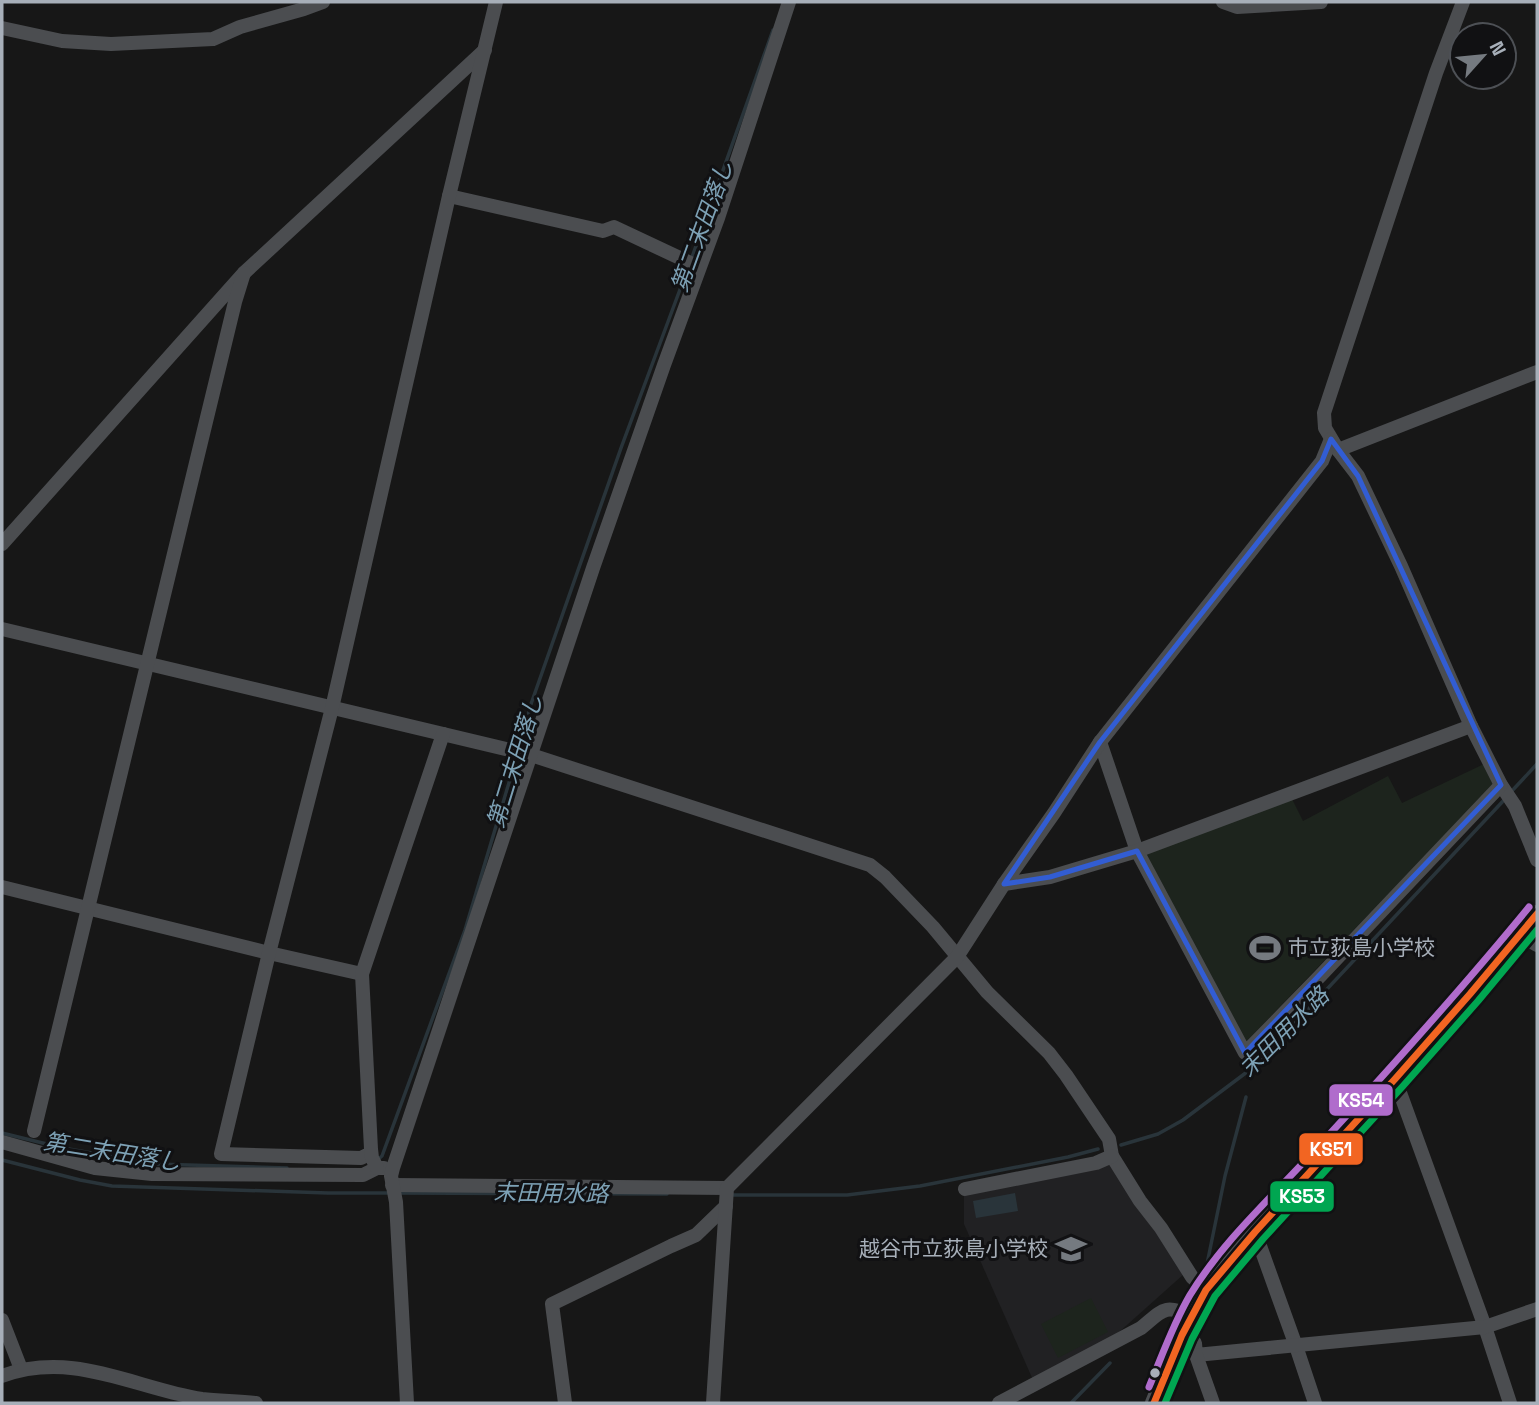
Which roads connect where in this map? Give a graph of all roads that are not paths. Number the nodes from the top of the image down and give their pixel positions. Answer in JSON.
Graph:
{"nodes":[{"id":1,"x":324,"y":2,"type":"edge"},
{"id":2,"x":496,"y":2,"type":"edge"},
{"id":3,"x":789,"y":2,"type":"edge"},
{"id":4,"x":1223,"y":2,"type":"edge"},
{"id":5,"x":1321,"y":2,"type":"edge"},
{"id":6,"x":1463,"y":2,"type":"edge"},
{"id":7,"x":2,"y":28,"type":"edge"},
{"id":8,"x":485,"y":49,"type":"junction"},
{"id":9,"x":449,"y":196,"type":"junction"},
{"id":10,"x":699,"y":267,"type":"junction"},
{"id":11,"x":244,"y":273,"type":"junction"},
{"id":12,"x":1536,"y":376,"type":"edge"},
{"id":13,"x":1334,"y":445,"type":"junction"},
{"id":14,"x":2,"y":544,"type":"edge"},
{"id":15,"x":2,"y":629,"type":"edge"},
{"id":16,"x":147,"y":664,"type":"junction"},
{"id":17,"x":332,"y":708,"type":"junction"},
{"id":18,"x":1471,"y":726,"type":"junction"},
{"id":19,"x":443,"y":734,"type":"junction"},
{"id":20,"x":1100,"y":742,"type":"junction"},
{"id":21,"x":531,"y":755,"type":"junction"},
{"id":22,"x":1501,"y":785,"type":"junction"},
{"id":23,"x":1137,"y":851,"type":"junction"},
{"id":24,"x":1537,"y":860,"type":"edge"},
{"id":25,"x":1004,"y":884,"type":"junction"},
{"id":26,"x":2,"y":887,"type":"edge"},
{"id":27,"x":88,"y":907,"type":"junction"},
{"id":28,"x":1537,"y":914,"type":"edge"},
{"id":29,"x":1520,"y":935,"type":"junction"},
{"id":30,"x":1537,"y":945,"type":"edge"},
{"id":31,"x":269,"y":953,"type":"junction"},
{"id":32,"x":957,"y":957,"type":"junction"},
{"id":33,"x":362,"y":974,"type":"junction"},
{"id":34,"x":1395,"y":1079,"type":"junction"},
{"id":35,"x":34,"y":1131,"type":"dead end"},
{"id":36,"x":2,"y":1142,"type":"edge"},
{"id":37,"x":371,"y":1153,"type":"junction"},
{"id":38,"x":1112,"y":1156,"type":"junction"},
{"id":39,"x":377,"y":1168,"type":"junction"},
{"id":40,"x":393,"y":1168,"type":"junction"},
{"id":41,"x":392,"y":1185,"type":"junction"},
{"id":42,"x":727,"y":1188,"type":"junction"},
{"id":43,"x":965,"y":1189,"type":"dead end"},
{"id":44,"x":726,"y":1206,"type":"junction"},
{"id":45,"x":1255,"y":1232,"type":"junction"},
{"id":46,"x":1206,"y":1290,"type":"junction"},
{"id":47,"x":1537,"y":1309,"type":"edge"},
{"id":48,"x":1191,"y":1316,"type":"junction"},
{"id":49,"x":2,"y":1320,"type":"edge"},
{"id":50,"x":1485,"y":1327,"type":"junction"},
{"id":51,"x":1182,"y":1335,"type":"junction"},
{"id":52,"x":1296,"y":1346,"type":"junction"},
{"id":53,"x":1196,"y":1355,"type":"junction"},
{"id":54,"x":21,"y":1369,"type":"junction"},
{"id":55,"x":2,"y":1376,"type":"edge"},
{"id":56,"x":256,"y":1403,"type":"edge"},
{"id":57,"x":407,"y":1403,"type":"edge"},
{"id":58,"x":565,"y":1403,"type":"edge"},
{"id":59,"x":713,"y":1403,"type":"edge"},
{"id":60,"x":999,"y":1403,"type":"edge"},
{"id":61,"x":1154,"y":1403,"type":"edge"},
{"id":62,"x":1213,"y":1403,"type":"edge"},
{"id":63,"x":1315,"y":1403,"type":"edge"},
{"id":64,"x":1510,"y":1403,"type":"edge"}],
"edges":[{"from":1,"to":7,"type":"street"},
{"from":2,"to":8,"type":"street"},
{"from":3,"to":10,"type":"street"},
{"from":4,"to":5,"type":"street"},
{"from":6,"to":13,"type":"street"},
{"from":8,"to":9,"type":"street"},
{"from":8,"to":11,"type":"street"},
{"from":9,"to":10,"type":"street"},
{"from":9,"to":17,"type":"street"},
{"from":10,"to":21,"type":"street"},
{"from":11,"to":14,"type":"street"},
{"from":11,"to":16,"type":"street"},
{"from":12,"to":13,"type":"street"},
{"from":13,"to":18,"type":"street"},
{"from":13,"to":20,"type":"street"},
{"from":15,"to":16,"type":"street"},
{"from":16,"to":17,"type":"street"},
{"from":16,"to":27,"type":"street"},
{"from":17,"to":19,"type":"street"},
{"from":17,"to":31,"type":"street"},
{"from":18,"to":22,"type":"street"},
{"from":18,"to":23,"type":"street"},
{"from":19,"to":21,"type":"street"},
{"from":19,"to":33,"type":"street"},
{"from":20,"to":23,"type":"street"},
{"from":20,"to":25,"type":"street"},
{"from":21,"to":32,"type":"street"},
{"from":21,"to":40,"type":"street"},
{"from":22,"to":23,"type":"street"},
{"from":22,"to":24,"type":"street"},
{"from":23,"to":25,"type":"street"},
{"from":25,"to":32,"type":"street"},
{"from":26,"to":27,"type":"street"},
{"from":27,"to":31,"type":"street"},
{"from":27,"to":35,"type":"street"},
{"from":28,"to":29,"type":"main road"},
{"from":29,"to":30,"type":"street"},
{"from":29,"to":34,"type":"main road"},
{"from":31,"to":33,"type":"street"},
{"from":31,"to":37,"type":"street"},
{"from":32,"to":38,"type":"street"},
{"from":32,"to":42,"type":"street"},
{"from":33,"to":37,"type":"street"},
{"from":34,"to":45,"type":"main road"},
{"from":34,"to":50,"type":"street"},
{"from":36,"to":39,"type":"street"},
{"from":37,"to":39,"type":"street"},
{"from":38,"to":43,"type":"street"},
{"from":38,"to":46,"type":"street"},
{"from":39,"to":40,"type":"street"},
{"from":40,"to":41,"type":"street"},
{"from":41,"to":42,"type":"street"},
{"from":41,"to":57,"type":"street"},
{"from":42,"to":44,"type":"street"},
{"from":44,"to":58,"type":"street"},
{"from":44,"to":59,"type":"street"},
{"from":45,"to":46,"type":"main road"},
{"from":45,"to":52,"type":"street"},
{"from":46,"to":48,"type":"main road"},
{"from":47,"to":50,"type":"street"},
{"from":48,"to":51,"type":"main road"},
{"from":48,"to":60,"type":"street"},
{"from":49,"to":54,"type":"street"},
{"from":50,"to":52,"type":"street"},
{"from":50,"to":64,"type":"street"},
{"from":51,"to":53,"type":"street"},
{"from":51,"to":61,"type":"main road"},
{"from":52,"to":53,"type":"street"},
{"from":52,"to":63,"type":"street"},
{"from":53,"to":62,"type":"street"},
{"from":54,"to":55,"type":"street"},
{"from":54,"to":56,"type":"street"}]}
